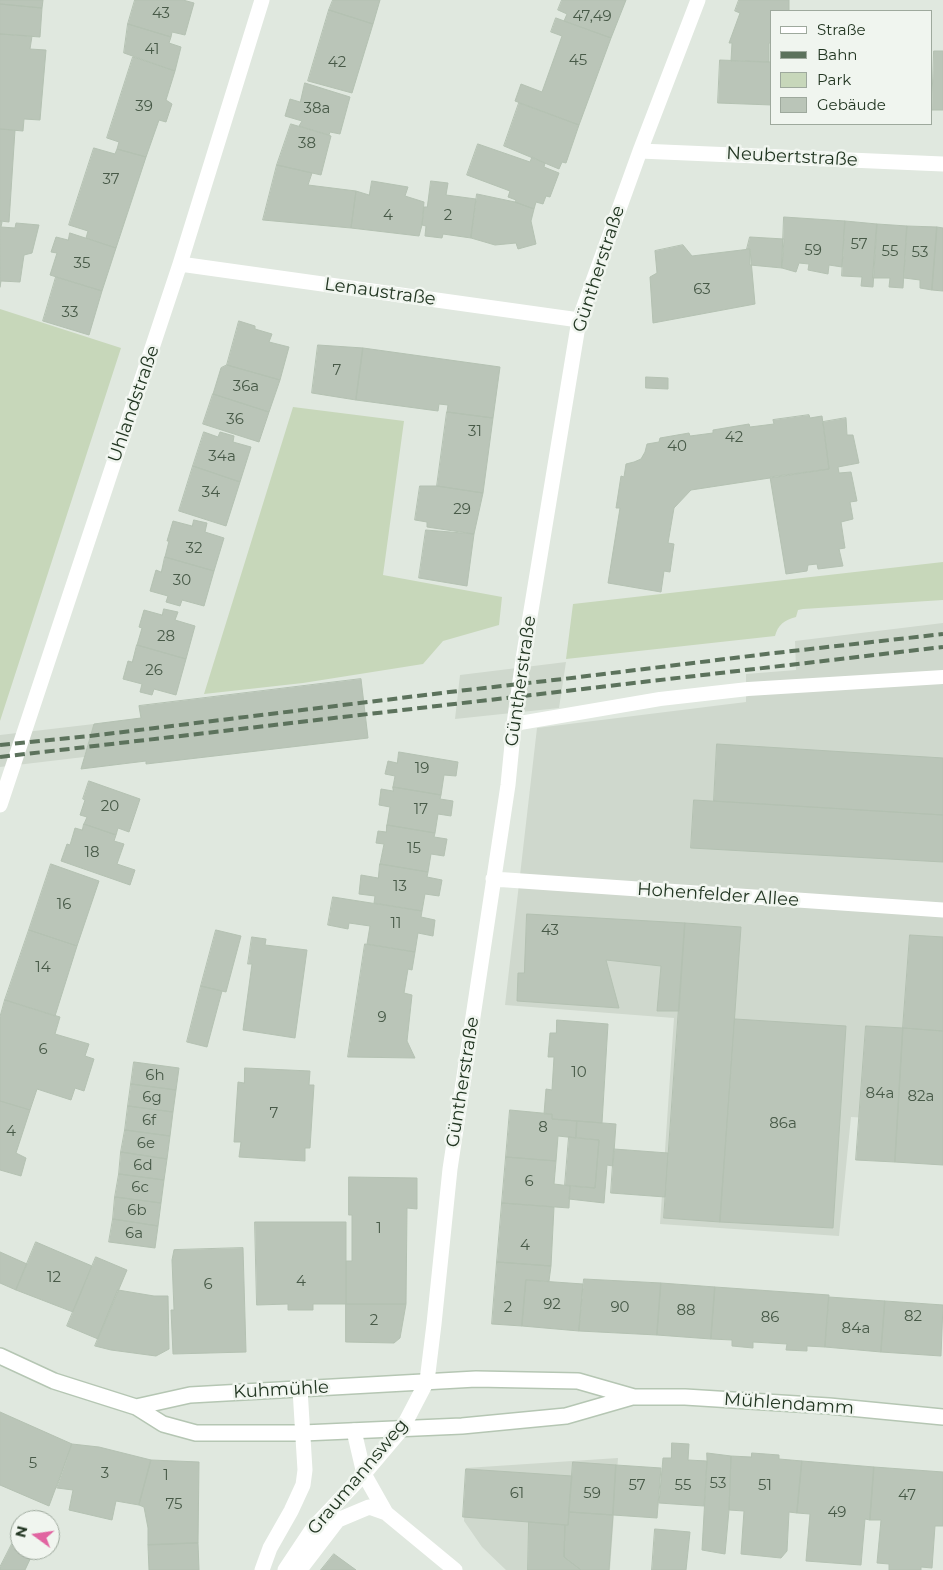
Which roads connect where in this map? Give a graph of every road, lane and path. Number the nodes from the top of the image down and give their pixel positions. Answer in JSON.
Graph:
{"nodes":[{"id":1,"x":262,"y":0,"type":"edge"},
{"id":2,"x":698,"y":0,"type":"edge"},
{"id":3,"x":640,"y":151,"type":"junction"},
{"id":4,"x":943,"y":164,"type":"edge"},
{"id":5,"x":180,"y":264,"type":"junction"},
{"id":6,"x":579,"y":320,"type":"junction"},
{"id":7,"x":943,"y":678,"type":"edge"},
{"id":8,"x":514,"y":724,"type":"junction"},
{"id":9,"x":0,"y":805,"type":"edge"},
{"id":10,"x":493,"y":879,"type":"junction"},
{"id":11,"x":943,"y":910,"type":"edge"},
{"id":12,"x":0,"y":1356,"type":"edge"},
{"id":13,"x":427,"y":1382,"type":"junction"},
{"id":14,"x":300,"y":1389,"type":"junction"},
{"id":15,"x":634,"y":1397,"type":"junction"},
{"id":16,"x":136,"y":1407,"type":"junction"},
{"id":17,"x":943,"y":1417,"type":"edge"},
{"id":18,"x":402,"y":1429,"type":"junction"},
{"id":19,"x":354,"y":1431,"type":"junction"},
{"id":20,"x":303,"y":1433,"type":"junction"},
{"id":21,"x":364,"y":1474,"type":"junction"},
{"id":22,"x":386,"y":1513,"type":"junction"},
{"id":23,"x":262,"y":1570,"type":"edge"},
{"id":24,"x":285,"y":1570,"type":"edge"},
{"id":25,"x":297,"y":1570,"type":"edge"},
{"id":26,"x":455,"y":1570,"type":"edge"}],
"edges":[{"from":1,"to":5,"type":"street","name":"Uhlandstraße"},
{"from":2,"to":3,"type":"street","name":"Güntherstraße"},
{"from":3,"to":4,"type":"street","name":"Neubertstraße"},
{"from":3,"to":6,"type":"street","name":"Güntherstraße"},
{"from":5,"to":6,"type":"street","name":"Lenaustraße"},
{"from":5,"to":9,"type":"street","name":"Uhlandstraße"},
{"from":6,"to":8,"type":"street","name":"Güntherstraße"},
{"from":7,"to":8,"type":"lane"},
{"from":8,"to":10,"type":"street","name":"Güntherstraße"},
{"from":10,"to":11,"type":"street","name":"Hohenfelder Allee"},
{"from":10,"to":13,"type":"street","name":"Güntherstraße"},
{"from":12,"to":16,"type":"street"},
{"from":13,"to":14,"type":"street","name":"Kuhmühle"},
{"from":13,"to":15,"type":"street","name":"Mühlendamm"},
{"from":13,"to":18,"type":"street","name":"Graumannsweg"},
{"from":14,"to":16,"type":"street","name":"Kuhmühle"},
{"from":14,"to":20,"type":"street","name":"Graumannsweg"},
{"from":15,"to":17,"type":"street","name":"Mühlendamm"},
{"from":15,"to":18,"type":"street","name":"Mühlendamm"},
{"from":16,"to":20,"type":"street"},
{"from":18,"to":19,"type":"street"},
{"from":18,"to":21,"type":"street","name":"Graumannsweg"},
{"from":19,"to":20,"type":"street"},
{"from":19,"to":21,"type":"street"},
{"from":20,"to":23,"type":"street","name":"Graumannsweg"},
{"from":21,"to":22,"type":"street"},
{"from":21,"to":24,"type":"street","name":"Graumannsweg"},
{"from":22,"to":25,"type":"street","name":"Graumannsweg"},
{"from":22,"to":26,"type":"street"}]}
